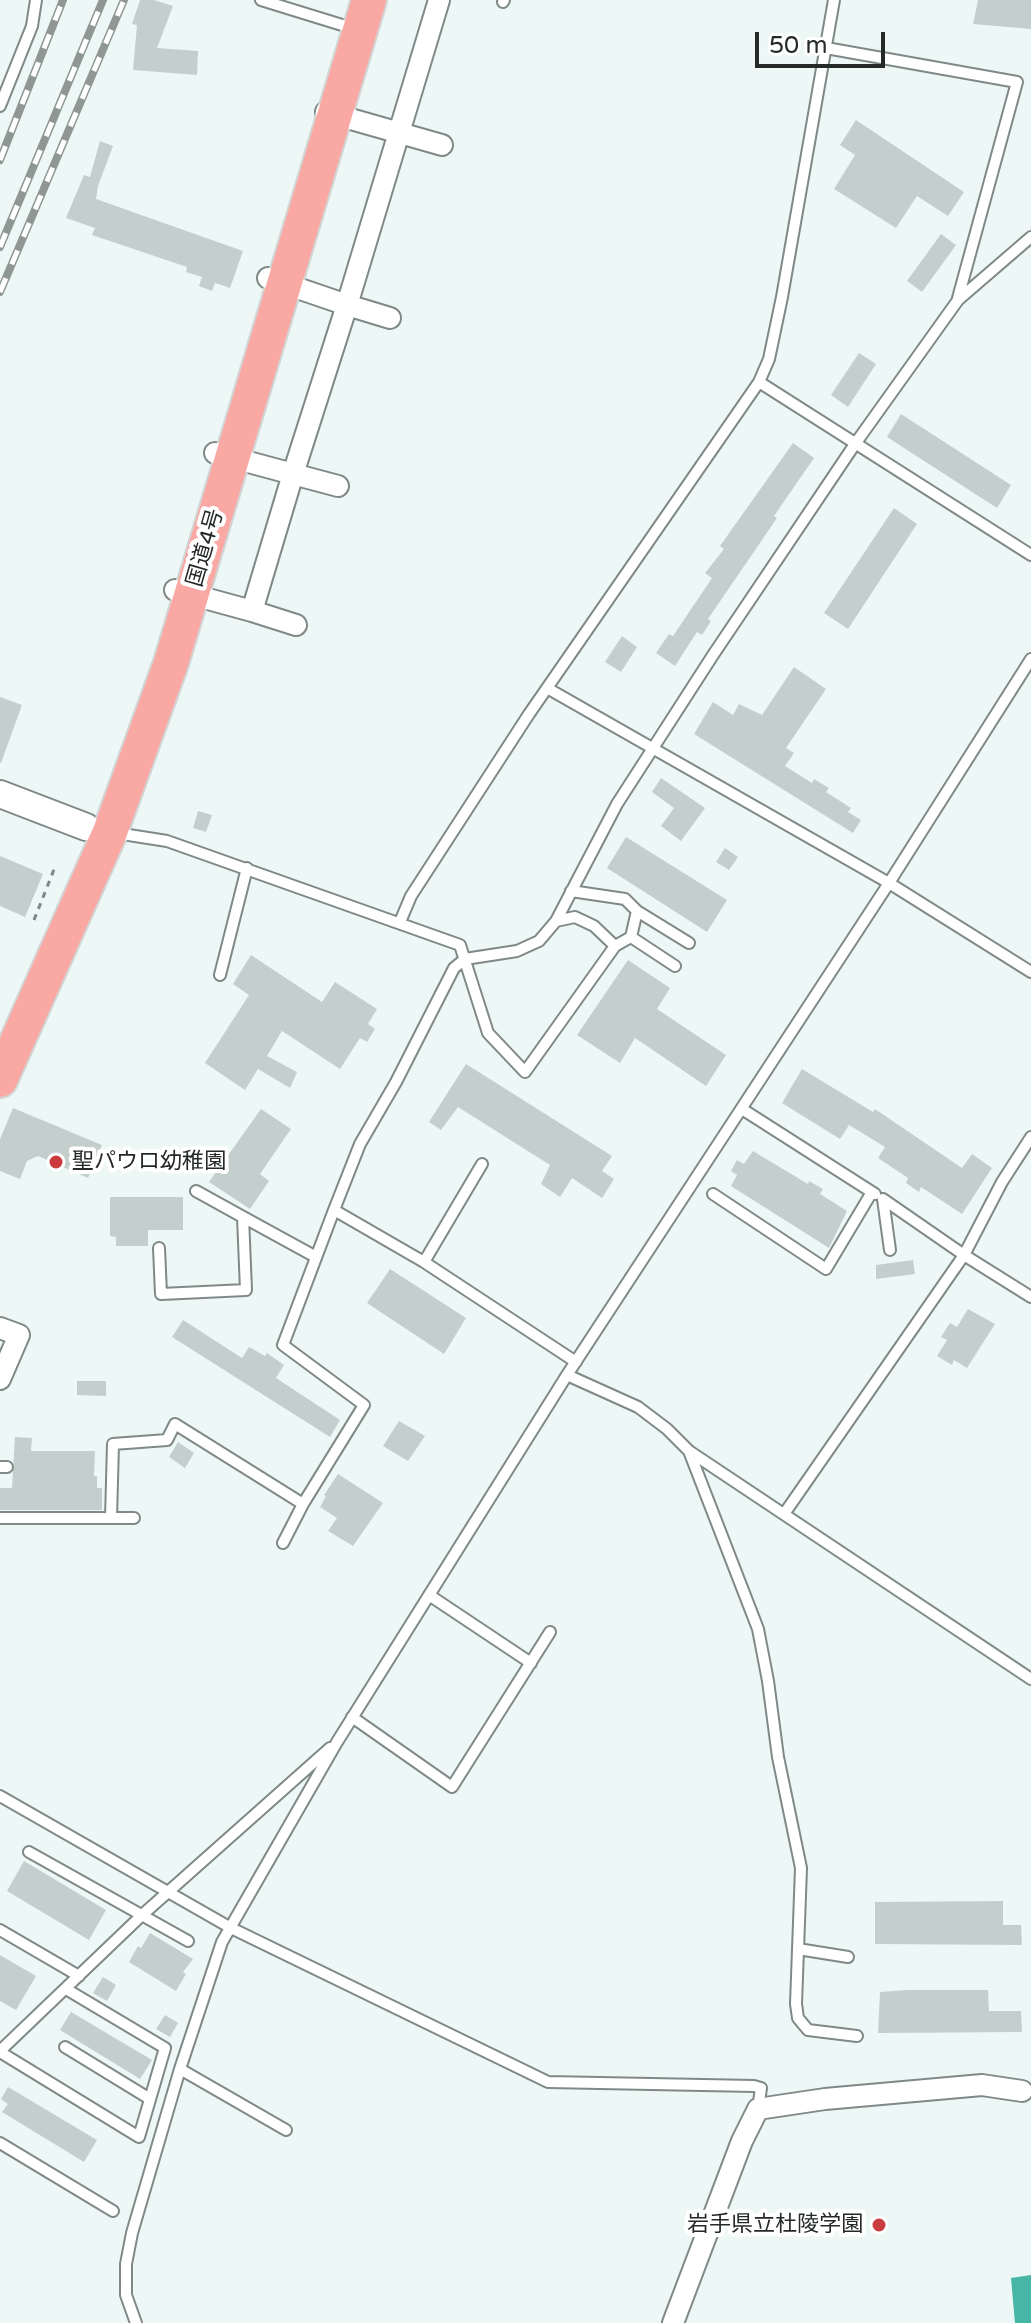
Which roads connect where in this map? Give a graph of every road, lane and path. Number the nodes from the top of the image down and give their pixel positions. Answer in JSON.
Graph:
{"nodes":[{"id":1,"x":36,"y":0,"type":"edge"},
{"id":2,"x":261,"y":0,"type":"edge"},
{"id":3,"x":439,"y":0,"type":"edge"},
{"id":4,"x":834,"y":0,"type":"edge"},
{"id":5,"x":356,"y":14,"type":"edge"},
{"id":6,"x":826,"y":48,"type":"junction"},
{"id":7,"x":0,"y":106,"type":"edge"},
{"id":8,"x":326,"y":112,"type":"junction"},
{"id":9,"x":398,"y":134,"type":"junction"},
{"id":10,"x":442,"y":145,"type":"dead end"},
{"id":11,"x":1031,"y":237,"type":"edge"},
{"id":12,"x":276,"y":280,"type":"junction"},
{"id":13,"x":958,"y":300,"type":"junction"},
{"id":14,"x":347,"y":305,"type":"junction"},
{"id":15,"x":390,"y":318,"type":"dead end"},
{"id":16,"x":759,"y":382,"type":"junction"},
{"id":17,"x":855,"y":444,"type":"junction"},
{"id":18,"x":224,"y":456,"type":"junction"},
{"id":19,"x":293,"y":474,"type":"junction"},
{"id":20,"x":338,"y":486,"type":"dead end"},
{"id":21,"x":1031,"y":555,"type":"edge"},
{"id":22,"x":184,"y":593,"type":"junction"},
{"id":23,"x":252,"y":611,"type":"junction"},
{"id":24,"x":296,"y":625,"type":"dead end"},
{"id":25,"x":1031,"y":659,"type":"edge"},
{"id":26,"x":547,"y":688,"type":"junction"},
{"id":27,"x":652,"y":750,"type":"junction"},
{"id":28,"x":0,"y":794,"type":"edge"},
{"id":29,"x":98,"y":830,"type":"junction"},
{"id":30,"x":55,"y":867,"type":"dead end"},
{"id":31,"x":247,"y":868,"type":"junction"},
{"id":32,"x":889,"y":883,"type":"junction"},
{"id":33,"x":571,"y":891,"type":"junction"},
{"id":34,"x":637,"y":911,"type":"junction"},
{"id":35,"x":34,"y":920,"type":"dead end"},
{"id":36,"x":556,"y":921,"type":"junction"},
{"id":37,"x":400,"y":922,"type":"junction"},
{"id":38,"x":631,"y":937,"type":"junction"},
{"id":39,"x":689,"y":943,"type":"dead end"},
{"id":40,"x":615,"y":946,"type":"junction"},
{"id":41,"x":465,"y":959,"type":"junction"},
{"id":42,"x":675,"y":966,"type":"dead end"},
{"id":43,"x":1031,"y":972,"type":"edge"},
{"id":44,"x":220,"y":975,"type":"dead end"},
{"id":45,"x":0,"y":1033,"type":"edge"},
{"id":46,"x":0,"y":1080,"type":"edge"},
{"id":47,"x":742,"y":1109,"type":"junction"},
{"id":48,"x":1031,"y":1137,"type":"edge"},
{"id":49,"x":482,"y":1164,"type":"dead end"},
{"id":50,"x":196,"y":1191,"type":"dead end"},
{"id":51,"x":872,"y":1192,"type":"junction"},
{"id":52,"x":713,"y":1194,"type":"dead end"},
{"id":53,"x":883,"y":1199,"type":"junction"},
{"id":54,"x":334,"y":1210,"type":"junction"},
{"id":55,"x":243,"y":1217,"type":"junction"},
{"id":56,"x":159,"y":1248,"type":"dead end"},
{"id":57,"x":890,"y":1250,"type":"dead end"},
{"id":58,"x":964,"y":1255,"type":"junction"},
{"id":59,"x":316,"y":1257,"type":"junction"},
{"id":60,"x":424,"y":1262,"type":"junction"},
{"id":61,"x":1031,"y":1297,"type":"edge"},
{"id":62,"x":0,"y":1328,"type":"edge"},
{"id":63,"x":576,"y":1362,"type":"junction"},
{"id":64,"x":567,"y":1375,"type":"junction"},
{"id":65,"x":0,"y":1379,"type":"edge"},
{"id":66,"x":689,"y":1451,"type":"junction"},
{"id":67,"x":303,"y":1504,"type":"junction"},
{"id":68,"x":784,"y":1514,"type":"junction"},
{"id":69,"x":0,"y":1518,"type":"edge"},
{"id":70,"x":111,"y":1518,"type":"junction"},
{"id":71,"x":134,"y":1518,"type":"dead end"},
{"id":72,"x":283,"y":1543,"type":"dead end"},
{"id":73,"x":429,"y":1595,"type":"junction"},
{"id":74,"x":550,"y":1632,"type":"dead end"},
{"id":75,"x":531,"y":1663,"type":"junction"},
{"id":76,"x":1031,"y":1679,"type":"edge"},
{"id":77,"x":352,"y":1717,"type":"junction"},
{"id":78,"x":337,"y":1742,"type":"junction"},
{"id":79,"x":0,"y":1796,"type":"edge"},
{"id":80,"x":29,"y":1852,"type":"dead end"},
{"id":81,"x":170,"y":1893,"type":"junction"},
{"id":82,"x":141,"y":1916,"type":"junction"},
{"id":83,"x":231,"y":1928,"type":"junction"},
{"id":84,"x":0,"y":1930,"type":"edge"},
{"id":85,"x":188,"y":1941,"type":"dead end"},
{"id":86,"x":798,"y":1949,"type":"junction"},
{"id":87,"x":848,"y":1957,"type":"dead end"},
{"id":88,"x":79,"y":1976,"type":"junction"},
{"id":89,"x":66,"y":1989,"type":"junction"},
{"id":90,"x":857,"y":2036,"type":"dead end"},
{"id":91,"x":65,"y":2047,"type":"dead end"},
{"id":92,"x":0,"y":2051,"type":"edge"},
{"id":93,"x":180,"y":2069,"type":"junction"},
{"id":94,"x":1026,"y":2092,"type":"edge"},
{"id":95,"x":150,"y":2099,"type":"junction"},
{"id":96,"x":758,"y":2109,"type":"junction"},
{"id":97,"x":286,"y":2130,"type":"dead end"},
{"id":98,"x":0,"y":2143,"type":"edge"},
{"id":99,"x":113,"y":2211,"type":"dead end"},
{"id":100,"x":136,"y":2323,"type":"edge"},
{"id":101,"x":673,"y":2323,"type":"edge"}],
"edges":[{"from":1,"to":7,"type":"lane"},
{"from":2,"to":5,"type":"lane"},
{"from":3,"to":9,"type":"street"},
{"from":4,"to":6,"type":"lane"},
{"from":5,"to":8,"type":"highway","name":"国道4号"},
{"from":6,"to":13,"type":"lane"},
{"from":6,"to":16,"type":"lane"},
{"from":8,"to":9,"type":"street"},
{"from":8,"to":12,"type":"highway","name":"国道4号"},
{"from":9,"to":10,"type":"street"},
{"from":9,"to":14,"type":"street"},
{"from":11,"to":13,"type":"lane"},
{"from":12,"to":14,"type":"street"},
{"from":12,"to":18,"type":"highway","name":"国道4号"},
{"from":13,"to":17,"type":"lane"},
{"from":14,"to":15,"type":"street"},
{"from":14,"to":19,"type":"street"},
{"from":16,"to":17,"type":"lane"},
{"from":16,"to":26,"type":"lane"},
{"from":17,"to":21,"type":"lane"},
{"from":17,"to":27,"type":"lane"},
{"from":18,"to":19,"type":"street"},
{"from":18,"to":22,"type":"highway","name":"国道4号"},
{"from":19,"to":20,"type":"street"},
{"from":19,"to":23,"type":"street"},
{"from":22,"to":23,"type":"street"},
{"from":22,"to":29,"type":"highway","name":"国道4号"},
{"from":23,"to":24,"type":"street"},
{"from":25,"to":32,"type":"lane"},
{"from":26,"to":27,"type":"lane"},
{"from":26,"to":37,"type":"lane"},
{"from":27,"to":32,"type":"lane"},
{"from":27,"to":33,"type":"lane"},
{"from":28,"to":29,"type":"street"},
{"from":29,"to":31,"type":"lane"},
{"from":29,"to":45,"type":"highway","name":"国道4号"},
{"from":29,"to":46,"type":"highway","name":"国道4号"},
{"from":30,"to":35,"type":"path"},
{"from":31,"to":37,"type":"lane"},
{"from":31,"to":44,"type":"lane"},
{"from":32,"to":43,"type":"lane"},
{"from":32,"to":47,"type":"lane"},
{"from":33,"to":34,"type":"lane"},
{"from":33,"to":36,"type":"lane"},
{"from":34,"to":38,"type":"lane"},
{"from":34,"to":39,"type":"lane"},
{"from":36,"to":40,"type":"lane"},
{"from":36,"to":41,"type":"lane"},
{"from":37,"to":41,"type":"lane"},
{"from":38,"to":40,"type":"lane"},
{"from":38,"to":42,"type":"lane"},
{"from":40,"to":41,"type":"lane"},
{"from":41,"to":54,"type":"lane"},
{"from":47,"to":51,"type":"lane"},
{"from":47,"to":63,"type":"lane"},
{"from":48,"to":58,"type":"lane"},
{"from":49,"to":60,"type":"lane"},
{"from":50,"to":55,"type":"lane"},
{"from":51,"to":52,"type":"lane"},
{"from":51,"to":53,"type":"lane"},
{"from":53,"to":57,"type":"lane"},
{"from":53,"to":58,"type":"lane"},
{"from":54,"to":59,"type":"lane"},
{"from":54,"to":60,"type":"lane"},
{"from":55,"to":56,"type":"lane"},
{"from":55,"to":59,"type":"lane"},
{"from":58,"to":61,"type":"lane"},
{"from":58,"to":68,"type":"lane"},
{"from":59,"to":67,"type":"lane"},
{"from":60,"to":63,"type":"lane"},
{"from":62,"to":65,"type":"street"},
{"from":63,"to":64,"type":"lane"},
{"from":64,"to":66,"type":"lane"},
{"from":64,"to":73,"type":"lane"},
{"from":66,"to":68,"type":"lane"},
{"from":66,"to":86,"type":"lane"},
{"from":67,"to":70,"type":"lane"},
{"from":67,"to":72,"type":"lane"},
{"from":68,"to":76,"type":"lane"},
{"from":69,"to":70,"type":"lane"},
{"from":70,"to":71,"type":"lane"},
{"from":73,"to":75,"type":"lane"},
{"from":73,"to":77,"type":"lane"},
{"from":74,"to":75,"type":"lane"},
{"from":75,"to":77,"type":"lane"},
{"from":77,"to":78,"type":"lane"},
{"from":78,"to":81,"type":"lane"},
{"from":78,"to":83,"type":"lane"},
{"from":79,"to":81,"type":"lane"},
{"from":80,"to":82,"type":"lane"},
{"from":81,"to":82,"type":"lane"},
{"from":81,"to":83,"type":"lane"},
{"from":82,"to":85,"type":"lane"},
{"from":82,"to":88,"type":"lane"},
{"from":83,"to":93,"type":"lane"},
{"from":83,"to":96,"type":"lane"},
{"from":84,"to":88,"type":"lane"},
{"from":86,"to":87,"type":"lane"},
{"from":86,"to":90,"type":"lane"},
{"from":88,"to":89,"type":"lane"},
{"from":89,"to":92,"type":"lane"},
{"from":89,"to":95,"type":"lane"},
{"from":91,"to":95,"type":"lane"},
{"from":92,"to":95,"type":"lane"},
{"from":93,"to":97,"type":"lane"},
{"from":93,"to":100,"type":"lane"},
{"from":94,"to":96,"type":"street"},
{"from":96,"to":101,"type":"street"},
{"from":98,"to":99,"type":"lane"}]}
